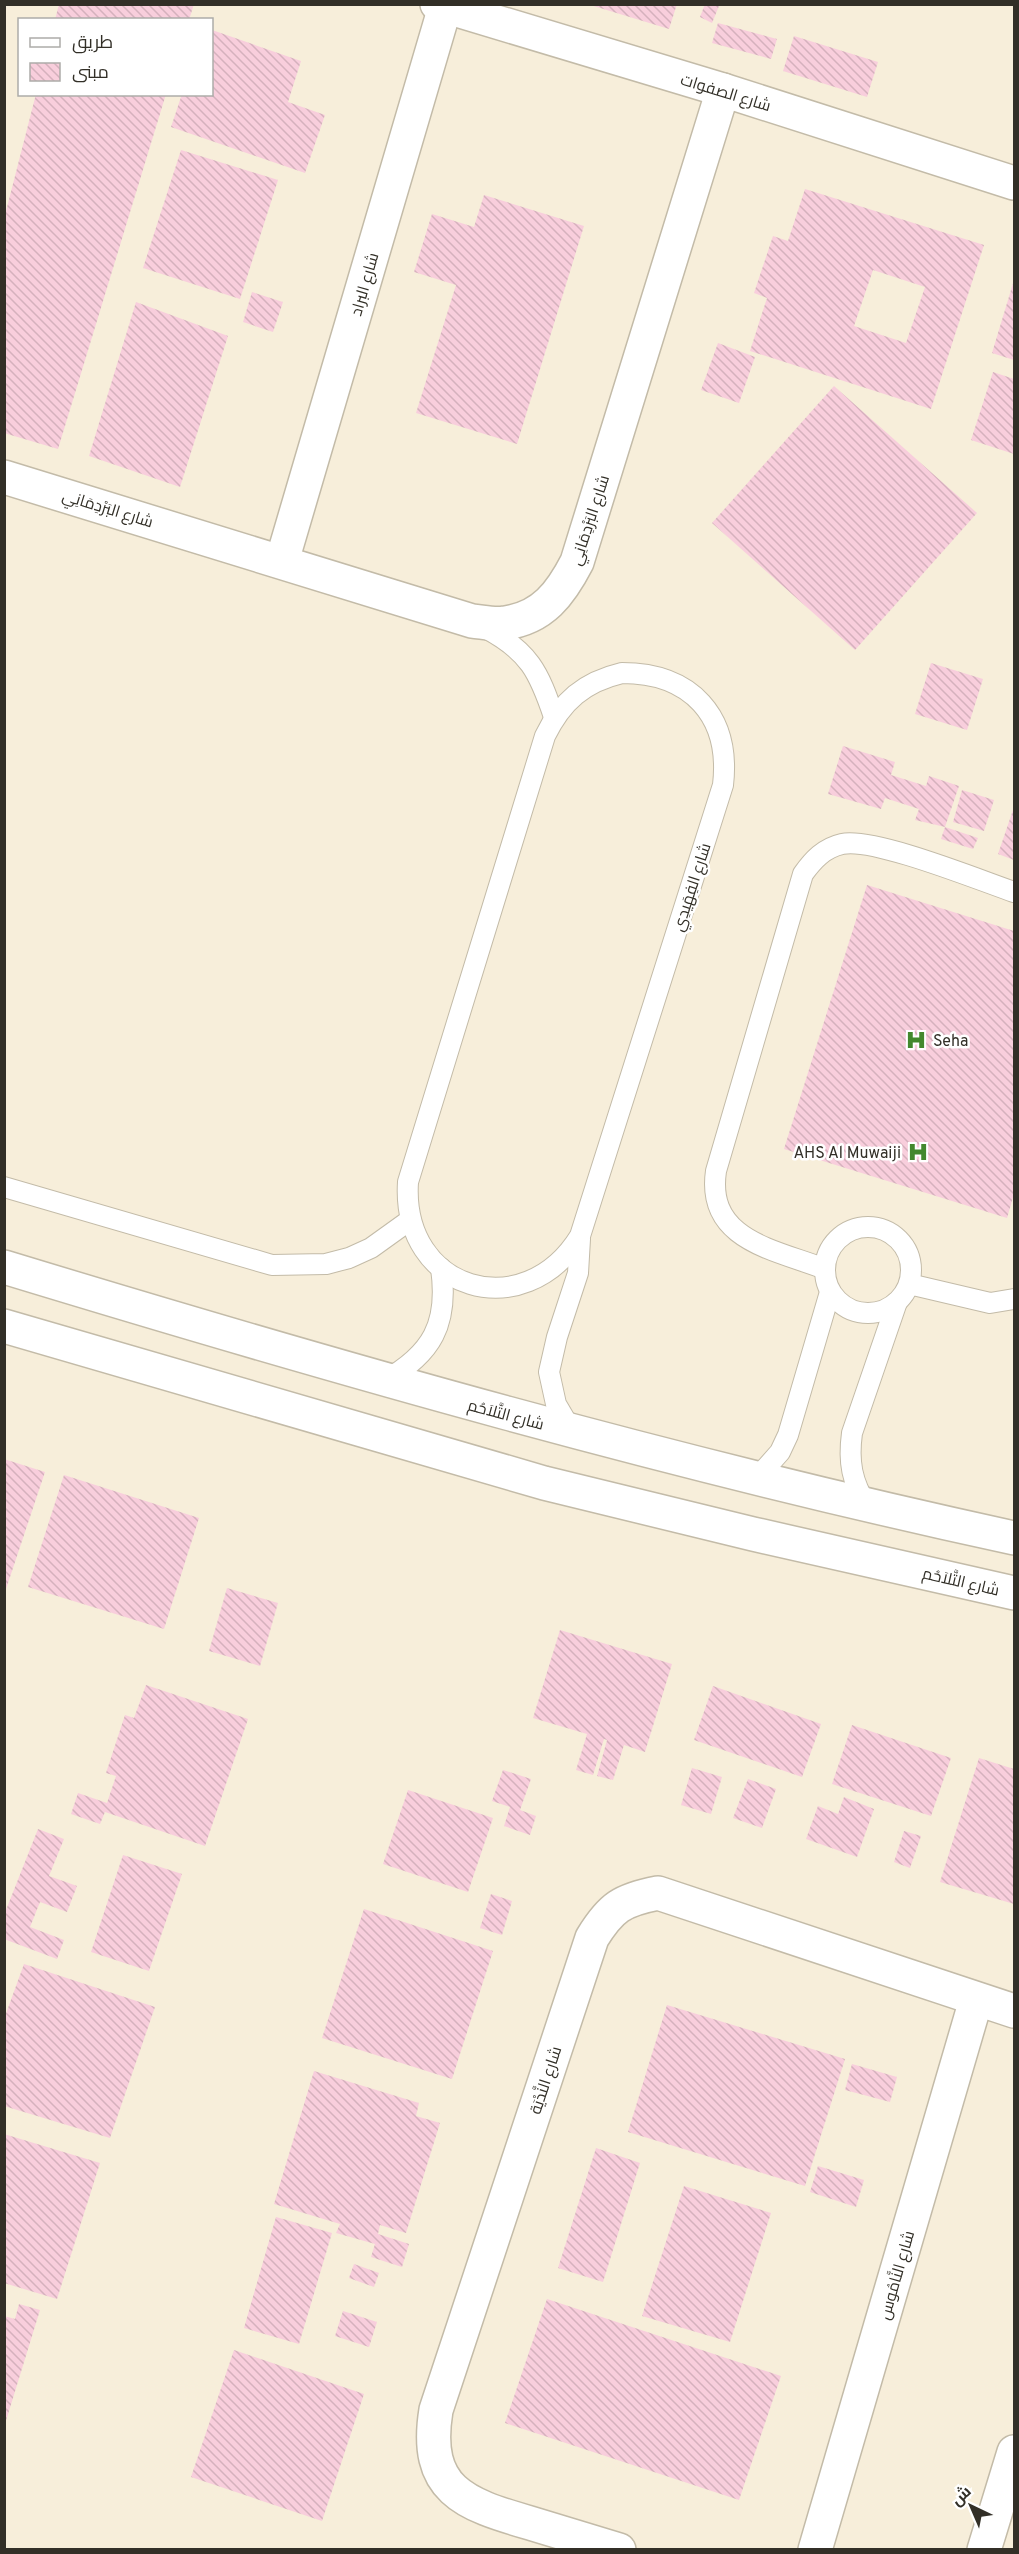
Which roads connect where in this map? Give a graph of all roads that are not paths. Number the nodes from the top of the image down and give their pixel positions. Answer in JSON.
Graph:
{"nodes":[{"id":1,"x":441,"y":6,"type":"edge"},
{"id":2,"x":723,"y":90,"type":"junction"},
{"id":3,"x":1014,"y":183,"type":"edge"},
{"id":4,"x":4,"y":477,"type":"edge"},
{"id":5,"x":282,"y":561,"type":"junction"},
{"id":6,"x":472,"y":621,"type":"junction"},
{"id":7,"x":554,"y":717,"type":"junction"},
{"id":8,"x":1014,"y":892,"type":"edge"},
{"id":9,"x":4,"y":1186,"type":"edge"},
{"id":10,"x":410,"y":1221,"type":"junction"},
{"id":11,"x":580,"y":1236,"type":"junction"},
{"id":12,"x":4,"y":1267,"type":"edge"},
{"id":13,"x":441,"y":1268,"type":"junction"},
{"id":14,"x":825,"y":1269,"type":"junction"},
{"id":15,"x":909,"y":1284,"type":"junction"},
{"id":16,"x":830,"y":1292,"type":"junction"},
{"id":17,"x":1014,"y":1299,"type":"edge"},
{"id":18,"x":897,"y":1302,"type":"junction"},
{"id":19,"x":4,"y":1326,"type":"edge"},
{"id":20,"x":384,"y":1381,"type":"junction"},
{"id":21,"x":573,"y":1433,"type":"junction"},
{"id":22,"x":756,"y":1479,"type":"junction"},
{"id":23,"x":867,"y":1506,"type":"junction"},
{"id":24,"x":1014,"y":1538,"type":"edge"},
{"id":25,"x":1014,"y":1593,"type":"edge"},
{"id":26,"x":976,"y":2000,"type":"junction"},
{"id":27,"x":1014,"y":2011,"type":"edge"},
{"id":28,"x":1014,"y":2452,"type":"edge"},
{"id":29,"x":619,"y":2550,"type":"edge"},
{"id":30,"x":815,"y":2550,"type":"edge"},
{"id":31,"x":984,"y":2550,"type":"edge"}],
"edges":[{"from":1,"to":2,"type":"street","name":"شارع الصفوات"},
{"from":1,"to":5,"type":"street","name":"شارع البراد"},
{"from":2,"to":3,"type":"street","name":"شارع الصفوات"},
{"from":2,"to":6,"type":"street","name":"شارع البَرْدِمَانِي"},
{"from":4,"to":5,"type":"street","name":"شارع البَرْدِمَانِي"},
{"from":5,"to":6,"type":"street","name":"شارع البَرْدِمَانِي"},
{"from":6,"to":7,"type":"lane"},
{"from":7,"to":10,"type":"lane","name":"شارع الفِهَيدِي"},
{"from":7,"to":11,"type":"lane","name":"شارع الفِهَيدِي"},
{"from":8,"to":14,"type":"lane"},
{"from":9,"to":10,"type":"lane"},
{"from":10,"to":13,"type":"lane","name":"شارع الفِهَيدِي"},
{"from":11,"to":13,"type":"lane","name":"شارع الفِهَيدِي"},
{"from":11,"to":21,"type":"lane","name":"شارع الفِهَيدِي"},
{"from":12,"to":20,"type":"street","name":"شارع التَّلاَحُم"},
{"from":13,"to":20,"type":"lane"},
{"from":14,"to":15,"type":"lane"},
{"from":14,"to":16,"type":"lane"},
{"from":15,"to":17,"type":"lane"},
{"from":15,"to":18,"type":"lane"},
{"from":16,"to":18,"type":"lane"},
{"from":16,"to":22,"type":"lane"},
{"from":18,"to":23,"type":"lane"},
{"from":19,"to":25,"type":"street","name":"شارع التَّلاَحُم"},
{"from":20,"to":21,"type":"street","name":"شارع التَّلاَحُم"},
{"from":21,"to":22,"type":"street","name":"شارع التَّلاَحُم"},
{"from":22,"to":23,"type":"street","name":"شارع التَّلاَحُم"},
{"from":23,"to":24,"type":"street","name":"شارع التَّلاَحُم"},
{"from":26,"to":27,"type":"street","name":"شارع النَّدْيَة"},
{"from":26,"to":29,"type":"street","name":"شارع النَّدْيَة"},
{"from":26,"to":30,"type":"street","name":"شارع النَّامُوس"},
{"from":28,"to":31,"type":"street"}]}
